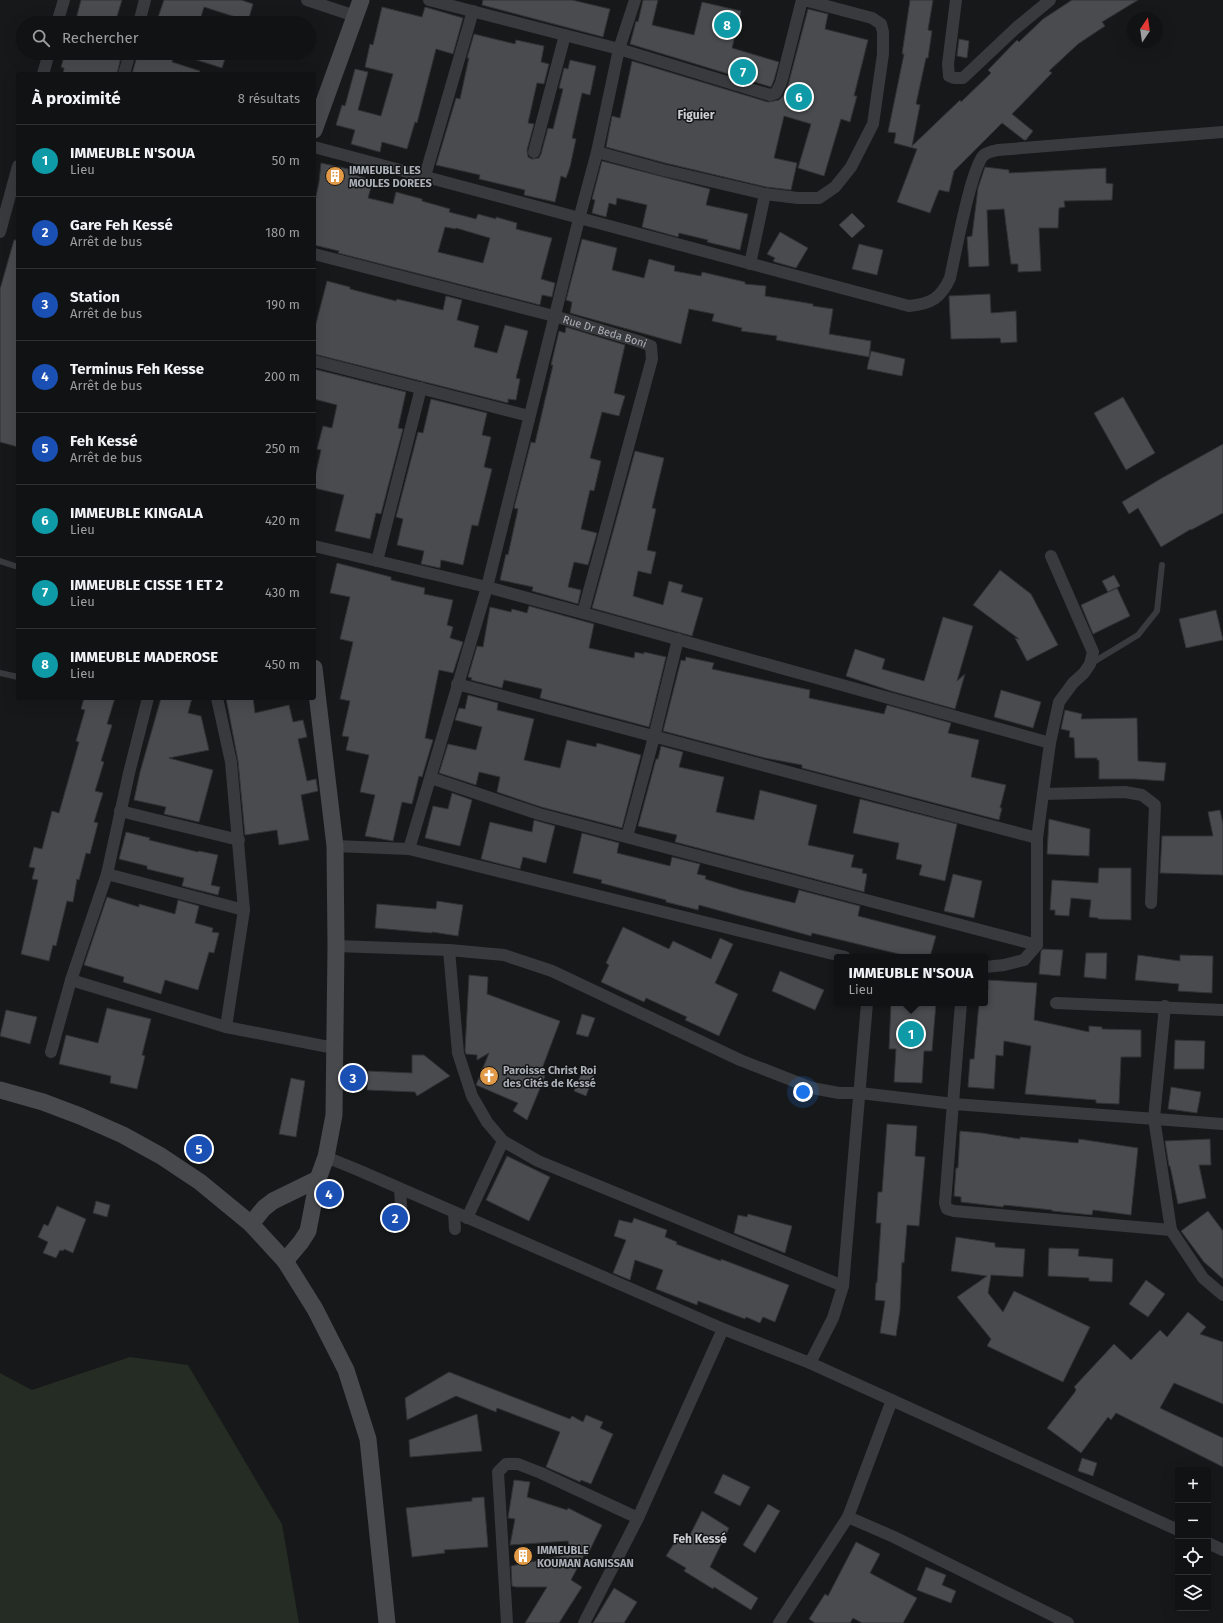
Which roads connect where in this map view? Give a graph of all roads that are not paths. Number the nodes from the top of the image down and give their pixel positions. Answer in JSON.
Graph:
{"nodes":[{"id":1,"x":52,"y":0,"type":"edge"},
{"id":2,"x":145,"y":0,"type":"edge"},
{"id":3,"x":307,"y":0,"type":"edge"},
{"id":4,"x":361,"y":0,"type":"edge"},
{"id":5,"x":429,"y":0,"type":"edge"},
{"id":6,"x":635,"y":0,"type":"edge"},
{"id":7,"x":803,"y":0,"type":"edge"},
{"id":8,"x":956,"y":0,"type":"edge"},
{"id":9,"x":1048,"y":1,"type":"edge"},
{"id":10,"x":62,"y":5,"type":"edge"},
{"id":11,"x":473,"y":11,"type":"junction"},
{"id":12,"x":59,"y":16,"type":"edge"},
{"id":13,"x":141,"y":16,"type":"edge"},
{"id":14,"x":355,"y":16,"type":"junction"},
{"id":15,"x":565,"y":35,"type":"junction"},
{"id":16,"x":619,"y":49,"type":"junction"},
{"id":17,"x":47,"y":60,"type":"edge"},
{"id":18,"x":128,"y":60,"type":"edge"},
{"id":19,"x":44,"y":72,"type":"edge"},
{"id":20,"x":125,"y":72,"type":"edge"},
{"id":21,"x":316,"y":124,"type":"edge"},
{"id":22,"x":1223,"y":132,"type":"edge"},
{"id":23,"x":316,"y":148,"type":"edge"},
{"id":24,"x":534,"y":152,"type":"dead end"},
{"id":25,"x":597,"y":152,"type":"junction"},
{"id":26,"x":16,"y":173,"type":"edge"},
{"id":27,"x":424,"y":176,"type":"junction"},
{"id":28,"x":764,"y":194,"type":"junction"},
{"id":29,"x":579,"y":219,"type":"junction"},
{"id":30,"x":0,"y":232,"type":"edge"},
{"id":31,"x":316,"y":255,"type":"edge"},
{"id":32,"x":750,"y":264,"type":"junction"},
{"id":33,"x":554,"y":316,"type":"junction"},
{"id":34,"x":316,"y":362,"type":"edge"},
{"id":35,"x":421,"y":388,"type":"junction"},
{"id":36,"x":529,"y":416,"type":"junction"},
{"id":37,"x":316,"y":546,"type":"edge"},
{"id":38,"x":1051,"y":556,"type":"dead end"},
{"id":39,"x":0,"y":561,"type":"edge"},
{"id":40,"x":377,"y":561,"type":"junction"},
{"id":41,"x":1162,"y":565,"type":"dead end"},
{"id":42,"x":16,"y":567,"type":"edge"},
{"id":43,"x":487,"y":587,"type":"junction"},
{"id":44,"x":583,"y":613,"type":"junction"},
{"id":45,"x":678,"y":639,"type":"junction"},
{"id":46,"x":1090,"y":664,"type":"junction"},
{"id":47,"x":0,"y":673,"type":"edge"},
{"id":48,"x":16,"y":677,"type":"edge"},
{"id":49,"x":457,"y":684,"type":"junction"},
{"id":50,"x":316,"y":685,"type":"edge"},
{"id":51,"x":148,"y":700,"type":"edge"},
{"id":52,"x":217,"y":700,"type":"edge"},
{"id":53,"x":654,"y":737,"type":"junction"},
{"id":54,"x":1050,"y":743,"type":"junction"},
{"id":55,"x":431,"y":778,"type":"junction"},
{"id":56,"x":1043,"y":794,"type":"junction"},
{"id":57,"x":120,"y":811,"type":"junction"},
{"id":58,"x":627,"y":837,"type":"junction"},
{"id":59,"x":1037,"y":838,"type":"junction"},
{"id":60,"x":239,"y":840,"type":"junction"},
{"id":61,"x":335,"y":846,"type":"junction"},
{"id":62,"x":409,"y":849,"type":"junction"},
{"id":63,"x":107,"y":874,"type":"junction"},
{"id":64,"x":1151,"y":903,"type":"dead end"},
{"id":65,"x":244,"y":910,"type":"junction"},
{"id":66,"x":1037,"y":945,"type":"junction"},
{"id":67,"x":336,"y":946,"type":"junction"},
{"id":68,"x":449,"y":950,"type":"junction"},
{"id":69,"x":834,"y":954,"type":"edge"},
{"id":70,"x":988,"y":967,"type":"edge"},
{"id":71,"x":71,"y":980,"type":"junction"},
{"id":72,"x":1056,"y":1003,"type":"dead end"},
{"id":73,"x":867,"y":1006,"type":"edge"},
{"id":74,"x":961,"y":1006,"type":"edge"},
{"id":75,"x":1165,"y":1006,"type":"junction"},
{"id":76,"x":1223,"y":1010,"type":"edge"},
{"id":77,"x":226,"y":1027,"type":"junction"},
{"id":78,"x":334,"y":1048,"type":"junction"},
{"id":79,"x":51,"y":1052,"type":"dead end"},
{"id":80,"x":0,"y":1090,"type":"edge"},
{"id":81,"x":860,"y":1093,"type":"junction"},
{"id":82,"x":954,"y":1104,"type":"junction"},
{"id":83,"x":1154,"y":1118,"type":"junction"},
{"id":84,"x":1223,"y":1124,"type":"edge"},
{"id":85,"x":503,"y":1140,"type":"junction"},
{"id":86,"x":326,"y":1157,"type":"junction"},
{"id":87,"x":318,"y":1179,"type":"junction"},
{"id":88,"x":400,"y":1189,"type":"junction"},
{"id":89,"x":454,"y":1212,"type":"junction"},
{"id":90,"x":467,"y":1218,"type":"junction"},
{"id":91,"x":402,"y":1221,"type":"dead end"},
{"id":92,"x":251,"y":1224,"type":"junction"},
{"id":93,"x":454,"y":1229,"type":"dead end"},
{"id":94,"x":1172,"y":1230,"type":"junction"},
{"id":95,"x":285,"y":1261,"type":"junction"},
{"id":96,"x":843,"y":1286,"type":"junction"},
{"id":97,"x":1223,"y":1295,"type":"edge"},
{"id":98,"x":723,"y":1329,"type":"junction"},
{"id":99,"x":810,"y":1363,"type":"junction"},
{"id":100,"x":892,"y":1400,"type":"junction"},
{"id":101,"x":848,"y":1517,"type":"junction"},
{"id":102,"x":638,"y":1518,"type":"junction"},
{"id":103,"x":1175,"y":1529,"type":"edge"},
{"id":104,"x":1211,"y":1544,"type":"edge"},
{"id":105,"x":1223,"y":1550,"type":"edge"},
{"id":106,"x":387,"y":1623,"type":"edge"},
{"id":107,"x":506,"y":1623,"type":"edge"},
{"id":108,"x":584,"y":1623,"type":"edge"},
{"id":109,"x":779,"y":1623,"type":"edge"},
{"id":110,"x":1068,"y":1623,"type":"edge"}],
"edges":[{"from":1,"to":10,"type":"street"},
{"from":2,"to":13,"type":"street"},
{"from":3,"to":14,"type":"street"},
{"from":4,"to":14,"type":"street"},
{"from":5,"to":11,"type":"street"},
{"from":6,"to":16,"type":"street"},
{"from":7,"to":16,"type":"street"},
{"from":7,"to":28,"type":"street"},
{"from":8,"to":9,"type":"street"},
{"from":10,"to":12,"type":"street"},
{"from":11,"to":15,"type":"street"},
{"from":11,"to":27,"type":"street"},
{"from":14,"to":21,"type":"street"},
{"from":15,"to":16,"type":"street"},
{"from":15,"to":24,"type":"street"},
{"from":16,"to":25,"type":"street"},
{"from":17,"to":19,"type":"street"},
{"from":18,"to":20,"type":"street"},
{"from":22,"to":32,"type":"street"},
{"from":23,"to":27,"type":"street"},
{"from":25,"to":28,"type":"street"},
{"from":25,"to":29,"type":"street"},
{"from":26,"to":30,"type":"street"},
{"from":27,"to":29,"type":"street"},
{"from":28,"to":32,"type":"street"},
{"from":29,"to":32,"type":"street"},
{"from":29,"to":33,"type":"street"},
{"from":31,"to":33,"type":"street","name":"Rue Dr Beda Boni"},
{"from":33,"to":36,"type":"street"},
{"from":33,"to":44,"type":"street","name":"Rue Dr Beda Boni"},
{"from":34,"to":35,"type":"street"},
{"from":35,"to":36,"type":"street"},
{"from":35,"to":40,"type":"street"},
{"from":36,"to":43,"type":"street"},
{"from":37,"to":40,"type":"street"},
{"from":38,"to":46,"type":"street"},
{"from":39,"to":42,"type":"lane"},
{"from":40,"to":43,"type":"street"},
{"from":41,"to":46,"type":"lane"},
{"from":43,"to":44,"type":"street"},
{"from":43,"to":49,"type":"street"},
{"from":44,"to":45,"type":"street"},
{"from":45,"to":53,"type":"street"},
{"from":45,"to":54,"type":"street"},
{"from":46,"to":54,"type":"street"},
{"from":47,"to":48,"type":"lane"},
{"from":49,"to":53,"type":"street"},
{"from":49,"to":55,"type":"street"},
{"from":50,"to":61,"type":"street"},
{"from":51,"to":57,"type":"street"},
{"from":52,"to":60,"type":"street"},
{"from":53,"to":58,"type":"street"},
{"from":53,"to":59,"type":"street"},
{"from":54,"to":56,"type":"street"},
{"from":55,"to":58,"type":"street"},
{"from":55,"to":62,"type":"street"},
{"from":56,"to":59,"type":"street"},
{"from":56,"to":64,"type":"street"},
{"from":57,"to":60,"type":"street"},
{"from":57,"to":63,"type":"street"},
{"from":58,"to":66,"type":"street"},
{"from":59,"to":66,"type":"street"},
{"from":60,"to":65,"type":"street"},
{"from":61,"to":62,"type":"street"},
{"from":61,"to":67,"type":"street"},
{"from":62,"to":69,"type":"street"},
{"from":63,"to":65,"type":"street"},
{"from":63,"to":71,"type":"street"},
{"from":65,"to":77,"type":"street"},
{"from":66,"to":70,"type":"street"},
{"from":67,"to":68,"type":"street"},
{"from":67,"to":78,"type":"street"},
{"from":68,"to":81,"type":"street"},
{"from":68,"to":85,"type":"street"},
{"from":71,"to":77,"type":"street"},
{"from":71,"to":79,"type":"street"},
{"from":72,"to":75,"type":"street"},
{"from":73,"to":81,"type":"street"},
{"from":74,"to":82,"type":"street"},
{"from":75,"to":76,"type":"street"},
{"from":75,"to":83,"type":"street"},
{"from":77,"to":78,"type":"street"},
{"from":78,"to":86,"type":"street"},
{"from":80,"to":92,"type":"street"},
{"from":81,"to":82,"type":"street"},
{"from":81,"to":96,"type":"street"},
{"from":82,"to":83,"type":"street"},
{"from":82,"to":94,"type":"street"},
{"from":83,"to":84,"type":"street"},
{"from":83,"to":94,"type":"street"},
{"from":85,"to":90,"type":"street"},
{"from":85,"to":96,"type":"street"},
{"from":86,"to":87,"type":"street"},
{"from":86,"to":88,"type":"street"},
{"from":87,"to":92,"type":"street"},
{"from":87,"to":95,"type":"street"},
{"from":88,"to":89,"type":"street"},
{"from":88,"to":91,"type":"street"},
{"from":89,"to":90,"type":"street"},
{"from":89,"to":93,"type":"street"},
{"from":90,"to":98,"type":"street"},
{"from":92,"to":95,"type":"street"},
{"from":94,"to":97,"type":"street"},
{"from":95,"to":106,"type":"street"},
{"from":96,"to":99,"type":"street"},
{"from":98,"to":99,"type":"street"},
{"from":98,"to":102,"type":"street"},
{"from":99,"to":100,"type":"street"},
{"from":100,"to":101,"type":"street"},
{"from":100,"to":103,"type":"street"},
{"from":101,"to":109,"type":"street"},
{"from":101,"to":110,"type":"street"},
{"from":102,"to":107,"type":"street"},
{"from":102,"to":108,"type":"street"},
{"from":104,"to":105,"type":"street"}]}
